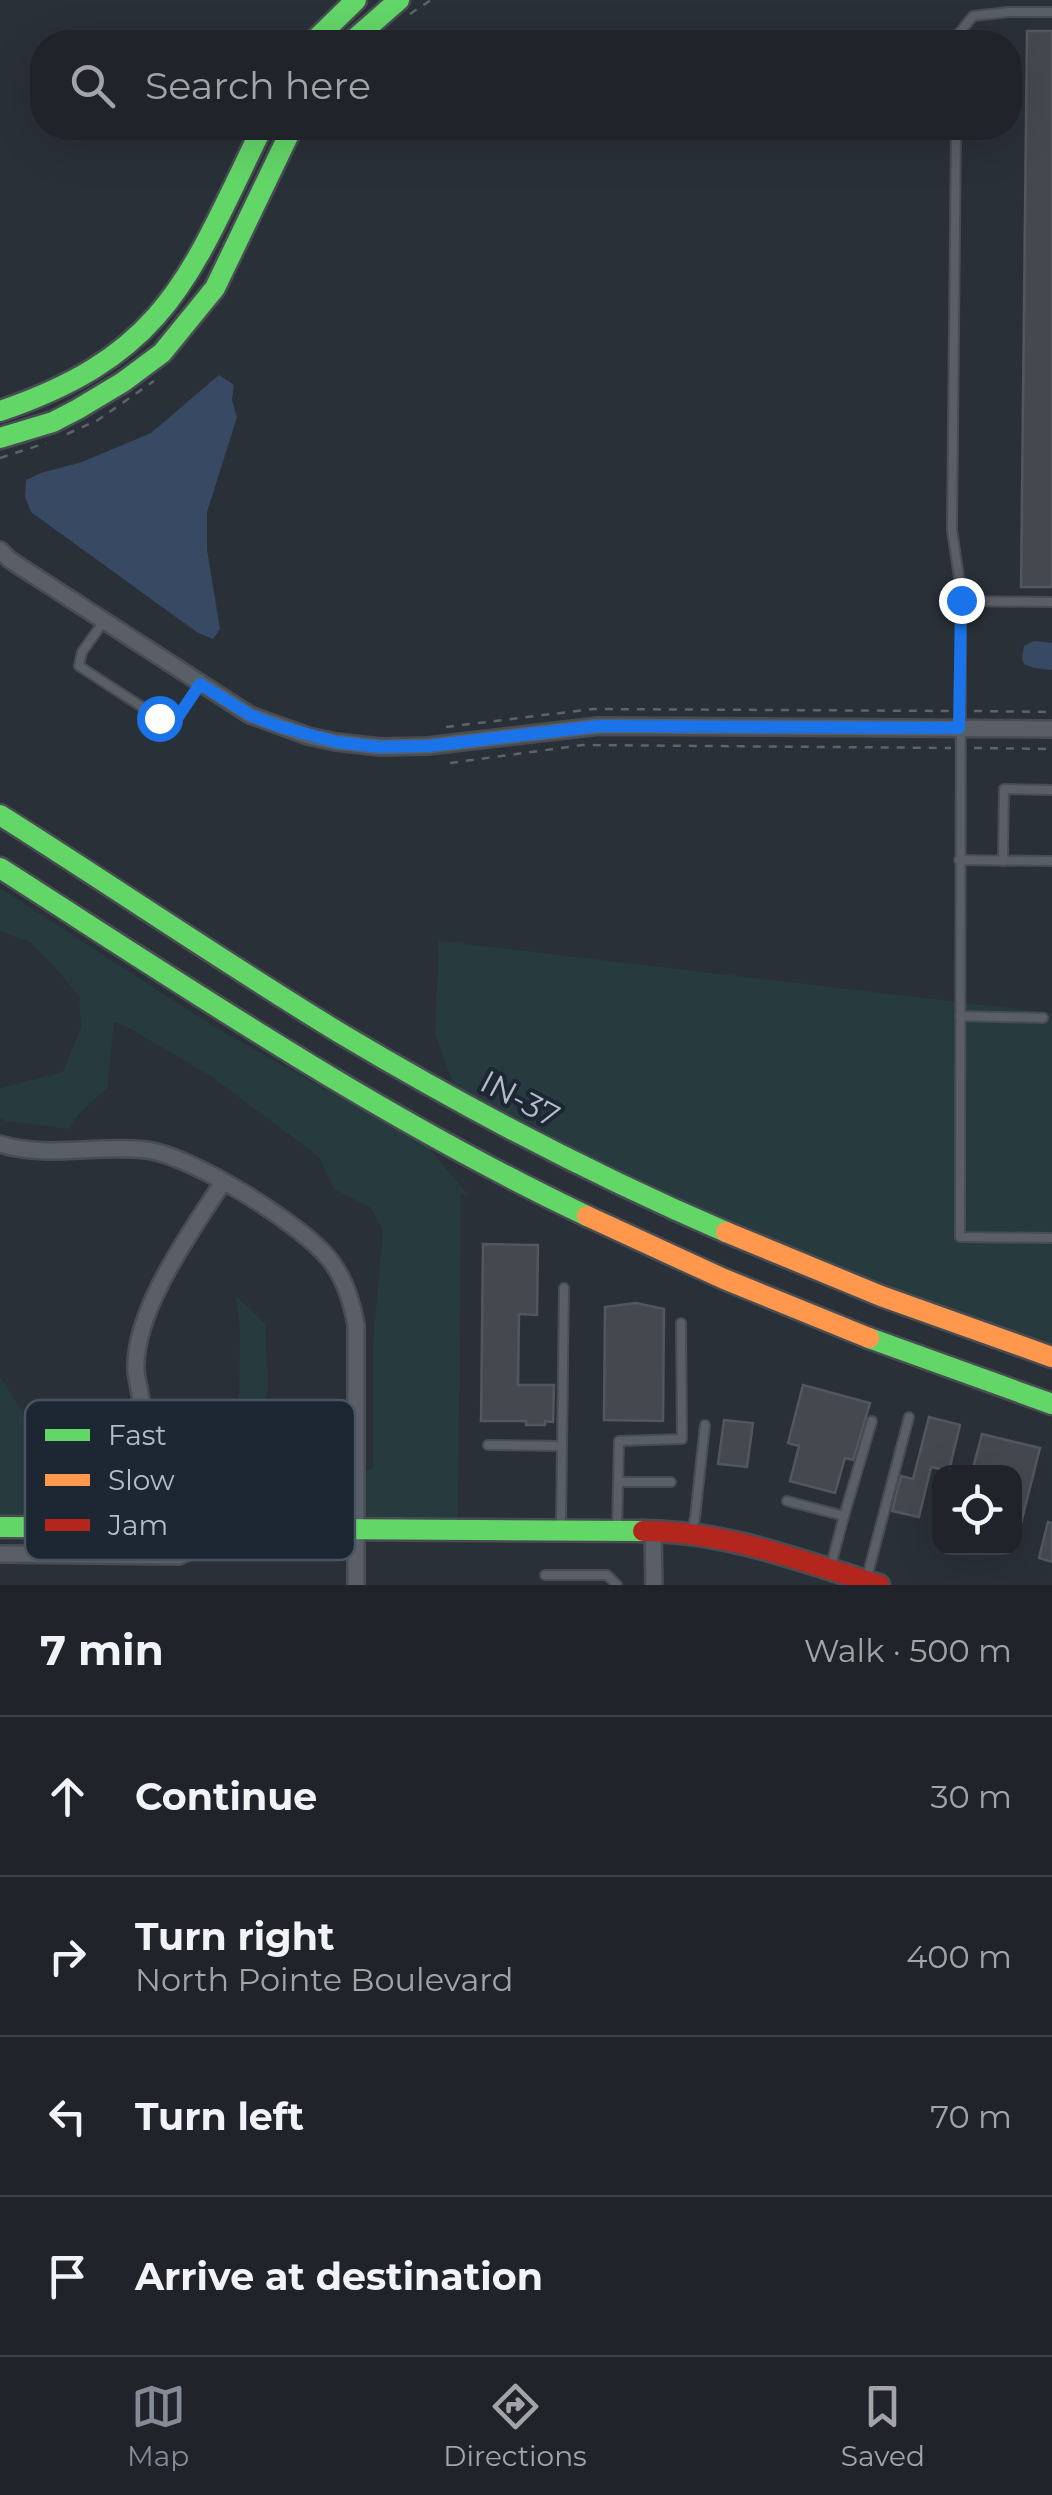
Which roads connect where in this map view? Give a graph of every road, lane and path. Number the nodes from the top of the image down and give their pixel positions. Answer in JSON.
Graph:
{"nodes":[{"id":1,"x":356,"y":0,"type":"edge"},
{"id":2,"x":399,"y":0,"type":"edge"},
{"id":3,"x":1052,"y":12,"type":"edge"},
{"id":4,"x":325,"y":30,"type":"edge"},
{"id":5,"x":363,"y":30,"type":"edge"},
{"id":6,"x":961,"y":30,"type":"edge"},
{"id":7,"x":256,"y":140,"type":"edge"},
{"id":8,"x":286,"y":140,"type":"edge"},
{"id":9,"x":956,"y":140,"type":"edge"},
{"id":10,"x":0,"y":411,"type":"edge"},
{"id":11,"x":0,"y":438,"type":"edge"},
{"id":12,"x":0,"y":550,"type":"edge"},
{"id":13,"x":961,"y":600,"type":"junction"},
{"id":14,"x":1052,"y":602,"type":"edge"},
{"id":15,"x":104,"y":621,"type":"junction"},
{"id":16,"x":200,"y":684,"type":"junction"},
{"id":17,"x":1052,"y":712,"type":"edge"},
{"id":18,"x":959,"y":719,"type":"junction"},
{"id":19,"x":446,"y":727,"type":"dead end"},
{"id":20,"x":1052,"y":729,"type":"edge"},
{"id":21,"x":959,"y":748,"type":"junction"},
{"id":22,"x":1052,"y":748,"type":"edge"},
{"id":23,"x":450,"y":762,"type":"dead end"},
{"id":24,"x":1052,"y":790,"type":"edge"},
{"id":25,"x":0,"y":815,"type":"edge"},
{"id":26,"x":958,"y":860,"type":"junction"},
{"id":27,"x":1004,"y":861,"type":"junction"},
{"id":28,"x":1052,"y":861,"type":"edge"},
{"id":29,"x":0,"y":868,"type":"edge"},
{"id":30,"x":960,"y":1016,"type":"junction"},
{"id":31,"x":1043,"y":1018,"type":"dead end"},
{"id":32,"x":0,"y":1144,"type":"edge"},
{"id":33,"x":223,"y":1182,"type":"junction"},
{"id":34,"x":1052,"y":1238,"type":"edge"},
{"id":35,"x":564,"y":1288,"type":"dead end"},
{"id":36,"x":682,"y":1323,"type":"dead end"},
{"id":37,"x":1052,"y":1357,"type":"edge"},
{"id":38,"x":142,"y":1400,"type":"edge"},
{"id":39,"x":1052,"y":1404,"type":"edge"},
{"id":40,"x":909,"y":1417,"type":"dead end"},
{"id":41,"x":872,"y":1421,"type":"dead end"},
{"id":42,"x":705,"y":1425,"type":"dead end"},
{"id":43,"x":488,"y":1445,"type":"dead end"},
{"id":44,"x":562,"y":1446,"type":"junction"},
{"id":45,"x":618,"y":1482,"type":"junction"},
{"id":46,"x":672,"y":1482,"type":"dead end"},
{"id":47,"x":787,"y":1501,"type":"dead end"},
{"id":48,"x":844,"y":1516,"type":"junction"},
{"id":49,"x":0,"y":1527,"type":"edge"},
{"id":50,"x":25,"y":1527,"type":"edge"},
{"id":51,"x":356,"y":1530,"type":"junction"},
{"id":52,"x":560,"y":1530,"type":"junction"},
{"id":53,"x":617,"y":1531,"type":"junction"},
{"id":54,"x":653,"y":1531,"type":"junction"},
{"id":55,"x":691,"y":1533,"type":"junction"},
{"id":56,"x":0,"y":1554,"type":"edge"},
{"id":57,"x":25,"y":1554,"type":"edge"},
{"id":58,"x":830,"y":1569,"type":"junction"},
{"id":59,"x":544,"y":1575,"type":"dead end"},
{"id":60,"x":872,"y":1583,"type":"edge"},
{"id":61,"x":356,"y":1585,"type":"edge"},
{"id":62,"x":617,"y":1585,"type":"edge"},
{"id":63,"x":654,"y":1585,"type":"edge"}],
"edges":[{"from":1,"to":4,"type":"main road"},
{"from":2,"to":5,"type":"main road"},
{"from":3,"to":6,"type":"lane"},
{"from":7,"to":10,"type":"main road"},
{"from":8,"to":11,"type":"main road"},
{"from":9,"to":13,"type":"lane"},
{"from":12,"to":15,"type":"street"},
{"from":13,"to":14,"type":"lane"},
{"from":13,"to":18,"type":"lane"},
{"from":15,"to":16,"type":"street"},
{"from":15,"to":16,"type":"lane"},
{"from":16,"to":18,"type":"street"},
{"from":17,"to":18,"type":"path"},
{"from":18,"to":19,"type":"path"},
{"from":18,"to":20,"type":"street"},
{"from":18,"to":21,"type":"lane"},
{"from":21,"to":22,"type":"path"},
{"from":21,"to":23,"type":"path"},
{"from":21,"to":26,"type":"lane"},
{"from":24,"to":27,"type":"lane"},
{"from":25,"to":37,"type":"main road","name":"IN-37"},
{"from":26,"to":27,"type":"lane"},
{"from":26,"to":30,"type":"lane"},
{"from":27,"to":28,"type":"lane"},
{"from":29,"to":39,"type":"main road"},
{"from":30,"to":31,"type":"lane"},
{"from":30,"to":34,"type":"lane"},
{"from":32,"to":33,"type":"street"},
{"from":33,"to":38,"type":"street"},
{"from":33,"to":51,"type":"street"},
{"from":35,"to":44,"type":"lane"},
{"from":36,"to":45,"type":"lane"},
{"from":40,"to":60,"type":"lane"},
{"from":41,"to":48,"type":"lane"},
{"from":42,"to":55,"type":"lane"},
{"from":43,"to":44,"type":"lane"},
{"from":44,"to":52,"type":"lane"},
{"from":45,"to":46,"type":"lane"},
{"from":45,"to":53,"type":"lane"},
{"from":47,"to":48,"type":"lane"},
{"from":48,"to":58,"type":"lane"},
{"from":49,"to":50,"type":"main road"},
{"from":51,"to":52,"type":"main road"},
{"from":51,"to":61,"type":"street"},
{"from":52,"to":53,"type":"main road"},
{"from":53,"to":54,"type":"main road"},
{"from":54,"to":55,"type":"main road"},
{"from":54,"to":63,"type":"street"},
{"from":55,"to":58,"type":"main road"},
{"from":56,"to":57,"type":"street"},
{"from":58,"to":60,"type":"main road"},
{"from":59,"to":62,"type":"lane"}]}
